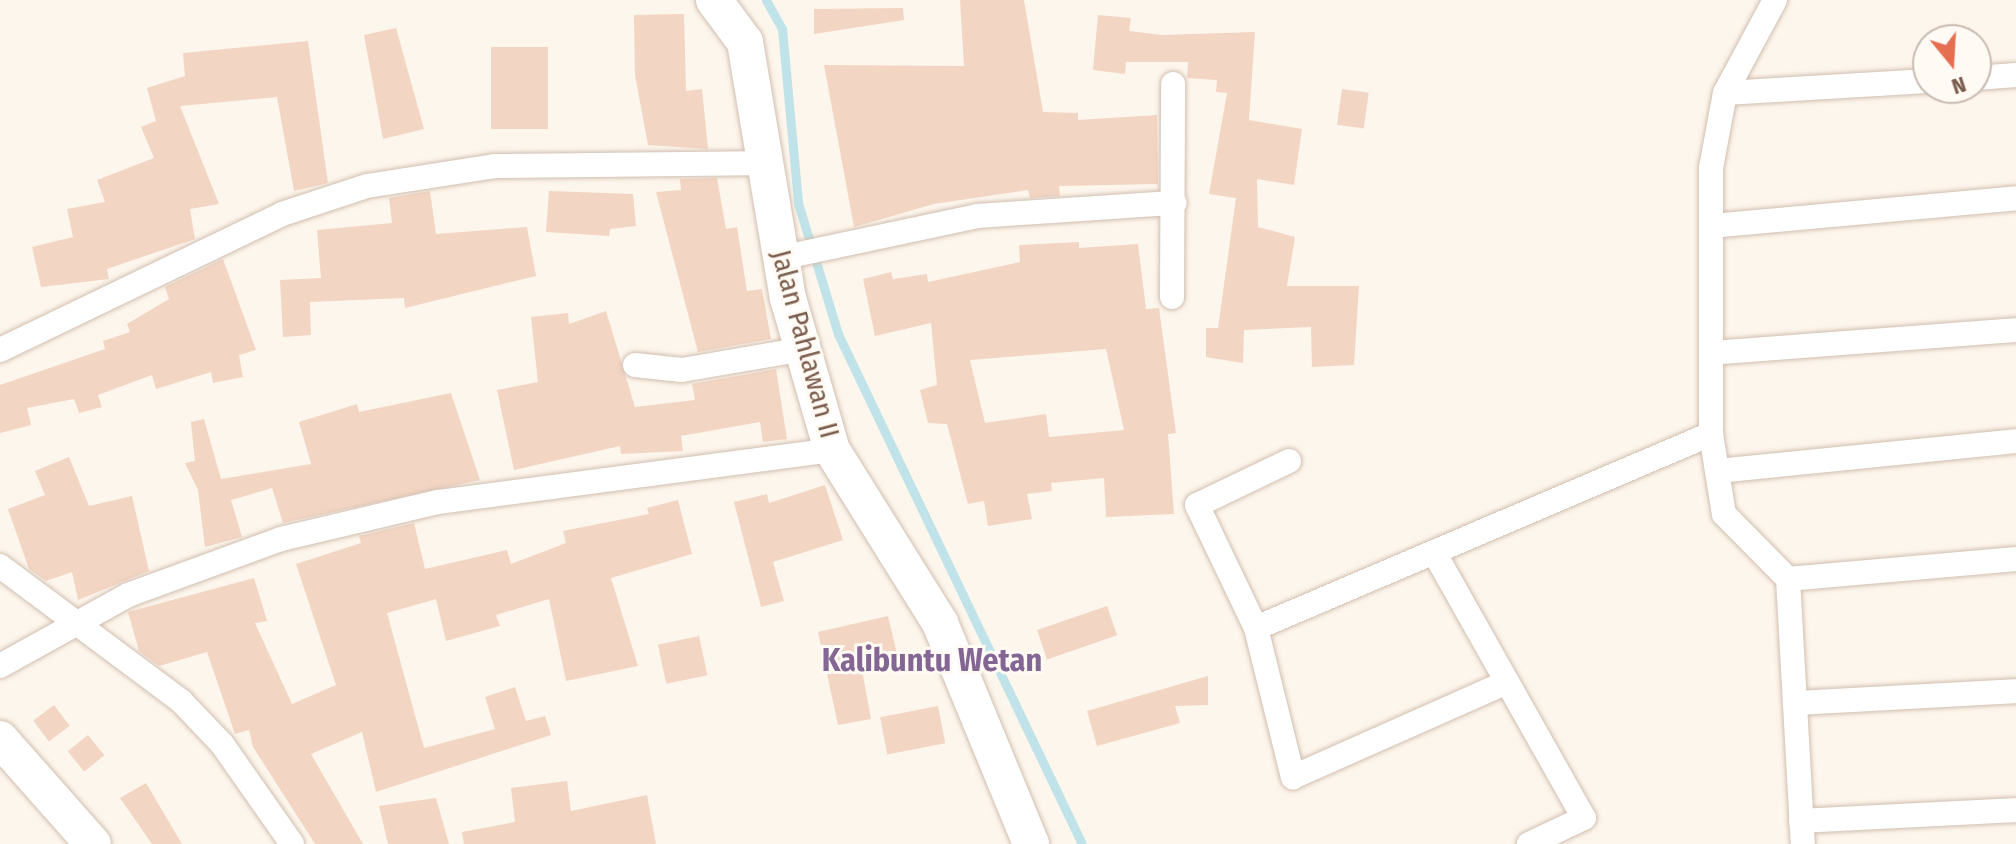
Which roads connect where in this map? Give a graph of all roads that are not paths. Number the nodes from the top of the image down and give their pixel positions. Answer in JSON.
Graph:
{"nodes":[{"id":1,"x":714,"y":0,"type":"edge"},
{"id":2,"x":1775,"y":0,"type":"edge"},
{"id":3,"x":2016,"y":75,"type":"edge"},
{"id":4,"x":1992,"y":77,"type":"edge"},
{"id":5,"x":1912,"y":82,"type":"edge"},
{"id":6,"x":1173,"y":84,"type":"dead end"},
{"id":7,"x":1725,"y":93,"type":"junction"},
{"id":8,"x":762,"y":163,"type":"junction"},
{"id":9,"x":2016,"y":198,"type":"edge"},
{"id":10,"x":1175,"y":203,"type":"junction"},
{"id":11,"x":1711,"y":226,"type":"junction"},
{"id":12,"x":789,"y":256,"type":"junction"},
{"id":13,"x":1172,"y":297,"type":"dead end"},
{"id":14,"x":2016,"y":330,"type":"edge"},
{"id":15,"x":803,"y":349,"type":"junction"},
{"id":16,"x":0,"y":350,"type":"edge"},
{"id":17,"x":1711,"y":353,"type":"junction"},
{"id":18,"x":635,"y":365,"type":"dead end"},
{"id":19,"x":1711,"y":434,"type":"junction"},
{"id":20,"x":2016,"y":441,"type":"edge"},
{"id":21,"x":832,"y":450,"type":"junction"},
{"id":22,"x":1289,"y":461,"type":"dead end"},
{"id":23,"x":1717,"y":471,"type":"junction"},
{"id":24,"x":1435,"y":554,"type":"junction"},
{"id":25,"x":2016,"y":559,"type":"edge"},
{"id":26,"x":0,"y":566,"type":"edge"},
{"id":27,"x":1788,"y":579,"type":"junction"},
{"id":28,"x":71,"y":625,"type":"junction"},
{"id":29,"x":1256,"y":628,"type":"junction"},
{"id":30,"x":4,"y":663,"type":"edge"},
{"id":31,"x":1507,"y":682,"type":"junction"},
{"id":32,"x":2016,"y":691,"type":"edge"},
{"id":33,"x":1795,"y":703,"type":"junction"},
{"id":34,"x":0,"y":739,"type":"edge"},
{"id":35,"x":2016,"y":810,"type":"edge"},
{"id":36,"x":1802,"y":833,"type":"edge"},
{"id":37,"x":93,"y":844,"type":"edge"},
{"id":38,"x":292,"y":844,"type":"edge"},
{"id":39,"x":1031,"y":844,"type":"edge"},
{"id":40,"x":1529,"y":844,"type":"edge"}],
"edges":[{"from":1,"to":8,"type":"street","name":"Jalan Pahlawan II"},
{"from":2,"to":7,"type":"street"},
{"from":3,"to":4,"type":"street"},
{"from":5,"to":7,"type":"street"},
{"from":6,"to":10,"type":"street"},
{"from":7,"to":11,"type":"street"},
{"from":8,"to":12,"type":"street","name":"Jalan Pahlawan II"},
{"from":8,"to":16,"type":"street"},
{"from":9,"to":11,"type":"street"},
{"from":10,"to":12,"type":"street"},
{"from":10,"to":13,"type":"street"},
{"from":11,"to":17,"type":"street"},
{"from":12,"to":15,"type":"street","name":"Jalan Pahlawan II"},
{"from":14,"to":17,"type":"street"},
{"from":15,"to":18,"type":"street"},
{"from":15,"to":21,"type":"street","name":"Jalan Pahlawan II"},
{"from":17,"to":19,"type":"street"},
{"from":19,"to":23,"type":"street"},
{"from":19,"to":24,"type":"street"},
{"from":20,"to":23,"type":"street"},
{"from":21,"to":28,"type":"street"},
{"from":21,"to":39,"type":"street","name":"Jalan Pahlawan II"},
{"from":22,"to":29,"type":"street"},
{"from":23,"to":27,"type":"street"},
{"from":24,"to":29,"type":"street"},
{"from":24,"to":31,"type":"street"},
{"from":25,"to":27,"type":"street"},
{"from":26,"to":28,"type":"street"},
{"from":27,"to":33,"type":"street"},
{"from":28,"to":30,"type":"street"},
{"from":28,"to":38,"type":"street"},
{"from":29,"to":31,"type":"street"},
{"from":31,"to":40,"type":"street"},
{"from":32,"to":33,"type":"street"},
{"from":33,"to":36,"type":"street"},
{"from":34,"to":37,"type":"street"},
{"from":35,"to":36,"type":"street"}]}
